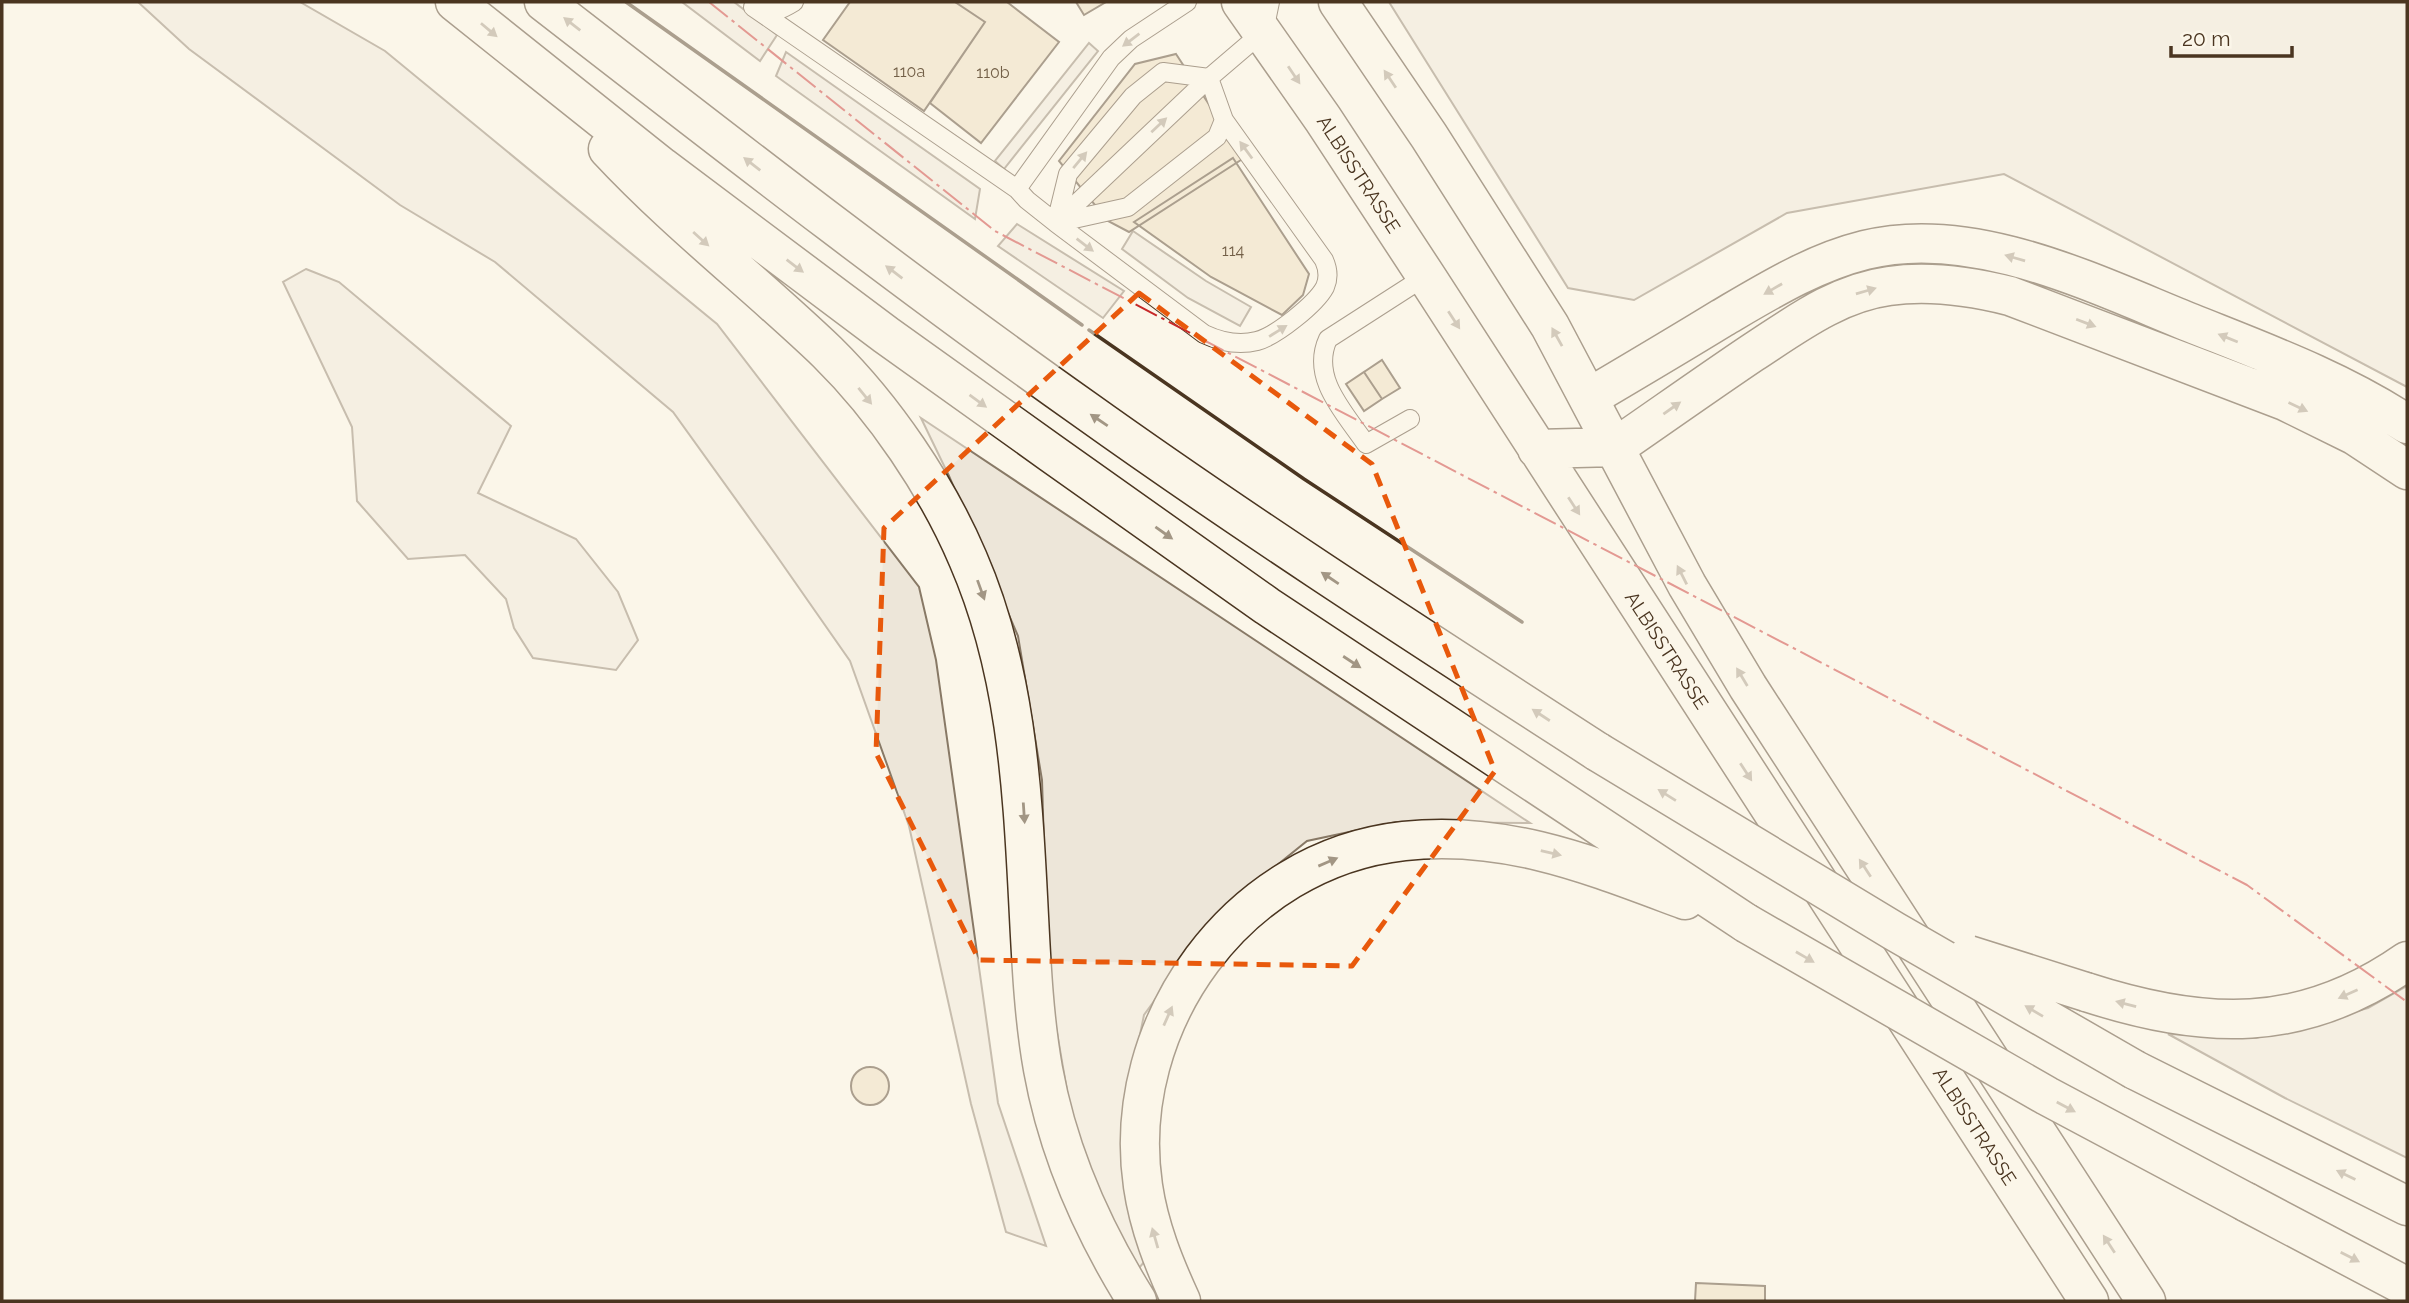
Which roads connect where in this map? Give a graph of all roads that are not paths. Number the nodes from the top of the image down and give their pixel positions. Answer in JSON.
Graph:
{"nodes":[{"id":1,"x":456,"y":2,"type":"edge"},
{"id":2,"x":544,"y":2,"type":"edge"},
{"id":3,"x":794,"y":2,"type":"edge"},
{"id":4,"x":1187,"y":2,"type":"edge"},
{"id":5,"x":1241,"y":2,"type":"edge"},
{"id":6,"x":1338,"y":2,"type":"edge"},
{"id":7,"x":749,"y":5,"type":"edge"},
{"id":8,"x":1267,"y":17,"type":"edge"},
{"id":9,"x":523,"y":58,"type":"junction"},
{"id":10,"x":1209,"y":78,"type":"junction"},
{"id":11,"x":1224,"y":120,"type":"junction"},
{"id":12,"x":1017,"y":189,"type":"junction"},
{"id":13,"x":1056,"y":223,"type":"junction"},
{"id":14,"x":1426,"y":275,"type":"junction"},
{"id":15,"x":1590,"y":397,"type":"junction"},
{"id":16,"x":1410,"y":419,"type":"dead end"},
{"id":17,"x":2407,"y":424,"type":"edge"},
{"id":18,"x":1616,"y":447,"type":"junction"},
{"id":19,"x":1537,"y":449,"type":"junction"},
{"id":20,"x":2407,"y":470,"type":"edge"},
{"id":21,"x":1688,"y":892,"type":"junction"},
{"id":22,"x":1894,"y":931,"type":"junction"},
{"id":23,"x":2407,"y":961,"type":"edge"},
{"id":24,"x":2407,"y":1206,"type":"edge"},
{"id":25,"x":2407,"y":1287,"type":"edge"},
{"id":26,"x":1137,"y":1301,"type":"edge"},
{"id":27,"x":1181,"y":1301,"type":"edge"},
{"id":28,"x":2089,"y":1301,"type":"edge"},
{"id":29,"x":2146,"y":1301,"type":"edge"}],
"edges":[{"from":1,"to":9,"type":"main road","one_way":true},
{"from":22,"to":2,"type":"main road","one_way":true,"bridge":true},
{"from":3,"to":7,"type":"lane"},
{"from":4,"to":12,"type":"lane","one_way":true},
{"from":5,"to":8,"type":"main road","name":"ALBISSTRASSE"},
{"from":15,"to":6,"type":"main road","one_way":true},
{"from":7,"to":12,"type":"lane"},
{"from":8,"to":10,"type":"lane"},
{"from":8,"to":14,"type":"main road","name":"ALBISSTRASSE","one_way":true},
{"from":9,"to":21,"type":"main road","one_way":true},
{"from":9,"to":26,"type":"main road","one_way":true},
{"from":10,"to":11,"type":"lane"},
{"from":13,"to":10,"type":"lane","one_way":true},
{"from":13,"to":10,"type":"lane","one_way":true},
{"from":11,"to":13,"type":"lane"},
{"from":13,"to":11,"type":"lane","one_way":true},
{"from":12,"to":13,"type":"lane"},
{"from":14,"to":16,"type":"lane"},
{"from":14,"to":19,"type":"main road","name":"ALBISSTRASSE","one_way":true},
{"from":17,"to":15,"type":"main road","one_way":true},
{"from":15,"to":18,"type":"main road"},
{"from":15,"to":19,"type":"main road"},
{"from":18,"to":19,"type":"main road"},
{"from":18,"to":20,"type":"main road","one_way":true},
{"from":29,"to":18,"type":"main road","one_way":true},
{"from":19,"to":28,"type":"main road","name":"ALBISSTRASSE","one_way":true},
{"from":21,"to":25,"type":"main road","one_way":true,"bridge":true},
{"from":27,"to":21,"type":"main road","one_way":true},
{"from":23,"to":22,"type":"main road","one_way":true,"bridge":true},
{"from":24,"to":22,"type":"main road","one_way":true,"bridge":true}]}
